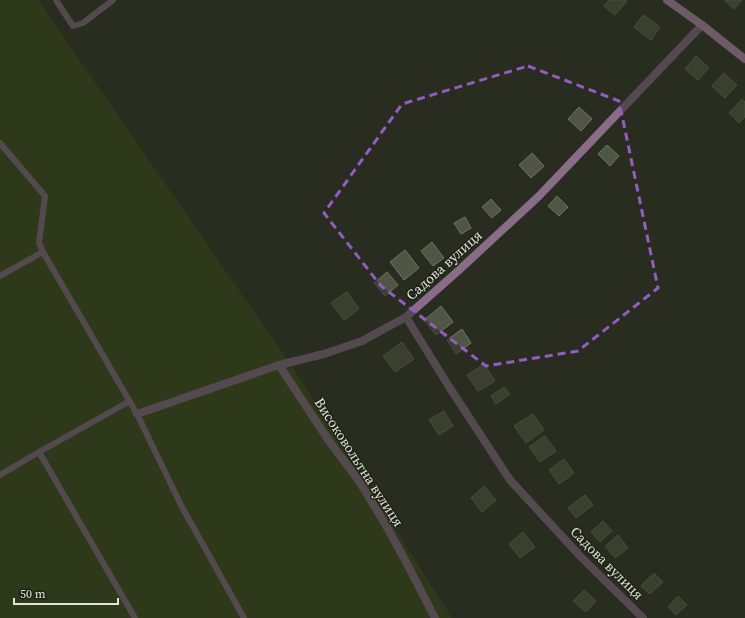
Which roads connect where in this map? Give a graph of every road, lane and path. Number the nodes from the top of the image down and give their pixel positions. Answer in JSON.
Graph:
{"nodes":[{"id":1,"x":56,"y":0,"type":"edge"},
{"id":2,"x":113,"y":0,"type":"edge"},
{"id":3,"x":666,"y":0,"type":"edge"},
{"id":4,"x":702,"y":25,"type":"junction"},
{"id":5,"x":745,"y":59,"type":"edge"},
{"id":6,"x":0,"y":142,"type":"edge"},
{"id":7,"x":43,"y":252,"type":"junction"},
{"id":8,"x":0,"y":276,"type":"edge"},
{"id":9,"x":406,"y":316,"type":"junction"},
{"id":10,"x":279,"y":365,"type":"junction"},
{"id":11,"x":130,"y":401,"type":"junction"},
{"id":12,"x":137,"y":414,"type":"junction"},
{"id":13,"x":39,"y":452,"type":"junction"},
{"id":14,"x":0,"y":475,"type":"edge"},
{"id":15,"x":135,"y":618,"type":"edge"},
{"id":16,"x":244,"y":618,"type":"edge"},
{"id":17,"x":435,"y":618,"type":"edge"},
{"id":18,"x":643,"y":618,"type":"edge"}],
"edges":[{"from":1,"to":2,"type":"lane"},
{"from":3,"to":4,"type":"street"},
{"from":4,"to":5,"type":"street"},
{"from":4,"to":9,"type":"street","name":"Садова вулиця"},
{"from":6,"to":7,"type":"lane"},
{"from":7,"to":8,"type":"lane"},
{"from":7,"to":11,"type":"lane"},
{"from":9,"to":10,"type":"street"},
{"from":9,"to":18,"type":"street","name":"Садова вулиця"},
{"from":10,"to":12,"type":"street"},
{"from":10,"to":17,"type":"street","name":"Високовольтна вулиця"},
{"from":11,"to":12,"type":"lane"},
{"from":11,"to":13,"type":"lane"},
{"from":12,"to":16,"type":"lane"},
{"from":13,"to":14,"type":"lane"},
{"from":13,"to":15,"type":"lane"}]}
